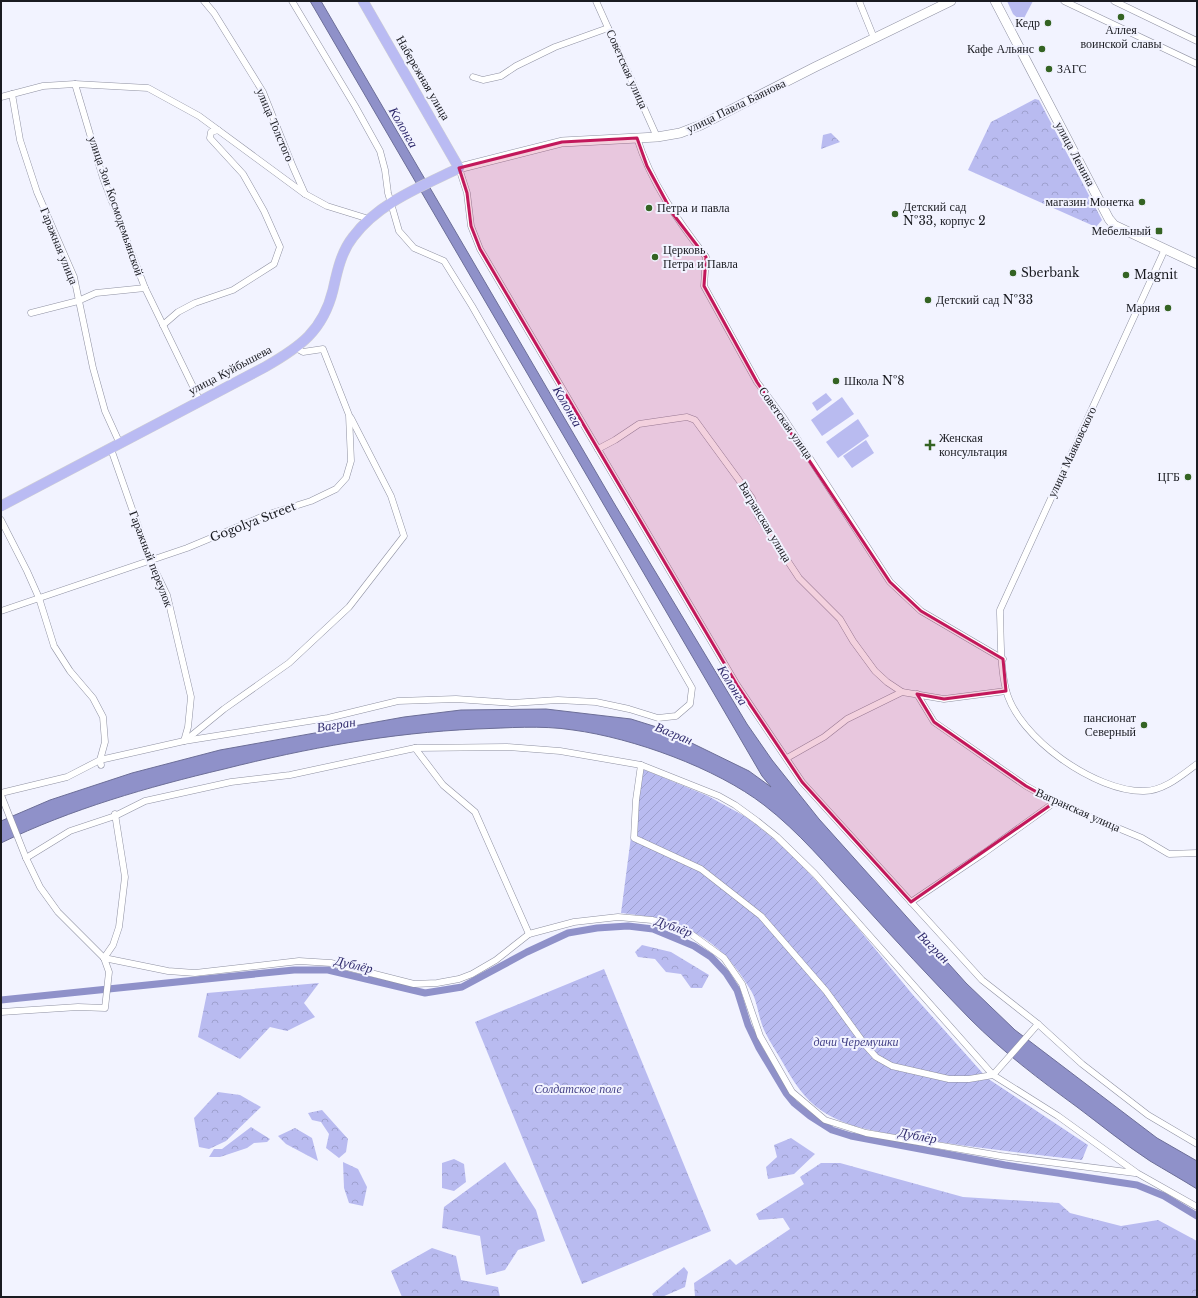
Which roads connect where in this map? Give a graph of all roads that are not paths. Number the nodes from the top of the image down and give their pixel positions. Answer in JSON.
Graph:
{"nodes":[{"id":1,"x":204,"y":1,"type":"edge"},
{"id":2,"x":292,"y":1,"type":"edge"},
{"id":3,"x":363,"y":1,"type":"edge"},
{"id":4,"x":596,"y":1,"type":"edge"},
{"id":5,"x":859,"y":1,"type":"edge"},
{"id":6,"x":951,"y":1,"type":"edge"},
{"id":7,"x":995,"y":1,"type":"edge"},
{"id":8,"x":1064,"y":1,"type":"edge"},
{"id":9,"x":1114,"y":1,"type":"edge"},
{"id":10,"x":608,"y":28,"type":"junction"},
{"id":11,"x":874,"y":38,"type":"junction"},
{"id":12,"x":1197,"y":41,"type":"edge"},
{"id":13,"x":1197,"y":64,"type":"edge"},
{"id":14,"x":473,"y":77,"type":"dead end"},
{"id":15,"x":75,"y":84,"type":"junction"},
{"id":16,"x":12,"y":94,"type":"junction"},
{"id":17,"x":1,"y":97,"type":"edge"},
{"id":18,"x":218,"y":130,"type":"junction"},
{"id":19,"x":657,"y":137,"type":"junction"},
{"id":20,"x":637,"y":138,"type":"junction"},
{"id":21,"x":459,"y":168,"type":"junction"},
{"id":22,"x":305,"y":194,"type":"junction"},
{"id":23,"x":391,"y":204,"type":"junction"},
{"id":24,"x":369,"y":219,"type":"junction"},
{"id":25,"x":1165,"y":248,"type":"junction"},
{"id":26,"x":1197,"y":264,"type":"edge"},
{"id":27,"x":144,"y":288,"type":"junction"},
{"id":28,"x":78,"y":301,"type":"junction"},
{"id":29,"x":31,"y":313,"type":"dead end"},
{"id":30,"x":164,"y":325,"type":"junction"},
{"id":31,"x":296,"y":348,"type":"junction"},
{"id":32,"x":200,"y":401,"type":"junction"},
{"id":33,"x":349,"y":415,"type":"junction"},
{"id":34,"x":115,"y":447,"type":"junction"},
{"id":35,"x":598,"y":449,"type":"junction"},
{"id":36,"x":1,"y":506,"type":"edge"},
{"id":37,"x":1,"y":520,"type":"edge"},
{"id":38,"x":150,"y":560,"type":"junction"},
{"id":39,"x":39,"y":598,"type":"junction"},
{"id":40,"x":1,"y":611,"type":"edge"},
{"id":41,"x":1003,"y":659,"type":"junction"},
{"id":42,"x":1006,"y":691,"type":"junction"},
{"id":43,"x":902,"y":692,"type":"junction"},
{"id":44,"x":917,"y":694,"type":"junction"},
{"id":45,"x":184,"y":741,"type":"junction"},
{"id":46,"x":415,"y":748,"type":"junction"},
{"id":47,"x":787,"y":758,"type":"junction"},
{"id":48,"x":100,"y":763,"type":"junction"},
{"id":49,"x":1197,"y":764,"type":"edge"},
{"id":50,"x":641,"y":765,"type":"junction"},
{"id":51,"x":1,"y":794,"type":"edge"},
{"id":52,"x":1055,"y":802,"type":"junction"},
{"id":53,"x":115,"y":815,"type":"junction"},
{"id":54,"x":1197,"y":853,"type":"edge"},
{"id":55,"x":26,"y":858,"type":"junction"},
{"id":56,"x":912,"y":902,"type":"junction"},
{"id":57,"x":529,"y":934,"type":"junction"},
{"id":58,"x":104,"y":958,"type":"junction"},
{"id":59,"x":1,"y":1012,"type":"edge"},
{"id":60,"x":1038,"y":1024,"type":"junction"},
{"id":61,"x":994,"y":1073,"type":"junction"},
{"id":62,"x":1197,"y":1144,"type":"edge"},
{"id":63,"x":1137,"y":1173,"type":"junction"},
{"id":64,"x":1197,"y":1206,"type":"edge"}],
"edges":[{"from":1,"to":22,"type":"street","name":"улица Толстого"},
{"from":2,"to":23,"type":"street"},
{"from":3,"to":21,"type":"highway","name":"Набережная улица"},
{"from":4,"to":10,"type":"street","name":"Советская улица"},
{"from":5,"to":11,"type":"street"},
{"from":6,"to":11,"type":"main road","name":"улица Павла Баянова"},
{"from":7,"to":25,"type":"main road","name":"улица Ленина"},
{"from":8,"to":13,"type":"street"},
{"from":9,"to":12,"type":"street"},
{"from":10,"to":14,"type":"street"},
{"from":10,"to":19,"type":"street","name":"Советская улица"},
{"from":11,"to":19,"type":"main road","name":"улица Павла Баянова"},
{"from":15,"to":16,"type":"street"},
{"from":15,"to":18,"type":"street"},
{"from":15,"to":27,"type":"street","name":"улица Зои Космодемьянской"},
{"from":16,"to":17,"type":"street"},
{"from":16,"to":28,"type":"street","name":"Гаражная улица"},
{"from":18,"to":22,"type":"street"},
{"from":18,"to":30,"type":"street"},
{"from":19,"to":20,"type":"main road","name":"улица Павла Баянова"},
{"from":20,"to":21,"type":"main road","name":"улица Павла Баянова"},
{"from":20,"to":41,"type":"street","name":"Советская улица"},
{"from":21,"to":23,"type":"highway","name":"улица Куйбышева"},
{"from":21,"to":35,"type":"street"},
{"from":22,"to":24,"type":"street"},
{"from":23,"to":24,"type":"highway","name":"улица Куйбышева"},
{"from":23,"to":45,"type":"street"},
{"from":24,"to":31,"type":"highway","name":"улица Куйбышева"},
{"from":25,"to":26,"type":"main road","name":"улица Ленина"},
{"from":25,"to":41,"type":"street","name":"улица Маяковского"},
{"from":27,"to":28,"type":"street"},
{"from":27,"to":30,"type":"street","name":"улица Зои Космодемьянской"},
{"from":28,"to":29,"type":"street"},
{"from":28,"to":34,"type":"street","name":"Гаражная улица"},
{"from":30,"to":32,"type":"street","name":"улица Зои Космодемьянской"},
{"from":31,"to":32,"type":"highway","name":"улица Куйбышева"},
{"from":31,"to":33,"type":"street","name":"Gogolya Street"},
{"from":32,"to":34,"type":"highway","name":"улица Куйбышева"},
{"from":33,"to":38,"type":"street","name":"Gogolya Street"},
{"from":33,"to":45,"type":"street"},
{"from":34,"to":36,"type":"highway","name":"улица Куйбышева"},
{"from":34,"to":38,"type":"street","name":"Гаражный переулок"},
{"from":35,"to":43,"type":"street","name":"Вагранская улица"},
{"from":35,"to":47,"type":"street"},
{"from":37,"to":39,"type":"street"},
{"from":38,"to":39,"type":"street","name":"Gogolya Street"},
{"from":38,"to":45,"type":"street","name":"Гаражный переулок"},
{"from":39,"to":40,"type":"street","name":"Gogolya Street"},
{"from":39,"to":48,"type":"street"},
{"from":41,"to":42,"type":"street","name":"улица Маяковского"},
{"from":42,"to":44,"type":"street"},
{"from":42,"to":49,"type":"street"},
{"from":43,"to":44,"type":"street"},
{"from":43,"to":47,"type":"street"},
{"from":44,"to":52,"type":"street","name":"Вагранская улица"},
{"from":45,"to":48,"type":"street"},
{"from":46,"to":50,"type":"street"},
{"from":46,"to":53,"type":"street"},
{"from":46,"to":57,"type":"street"},
{"from":47,"to":56,"type":"street"},
{"from":48,"to":51,"type":"street"},
{"from":50,"to":61,"type":"street"},
{"from":50,"to":61,"type":"street"},
{"from":51,"to":55,"type":"street"},
{"from":52,"to":54,"type":"street","name":"Вагранская улица"},
{"from":52,"to":56,"type":"street"},
{"from":53,"to":55,"type":"street"},
{"from":53,"to":58,"type":"street"},
{"from":55,"to":58,"type":"street"},
{"from":56,"to":60,"type":"street"},
{"from":57,"to":58,"type":"street"},
{"from":57,"to":63,"type":"street"},
{"from":58,"to":59,"type":"street"},
{"from":60,"to":61,"type":"street"},
{"from":60,"to":62,"type":"street"},
{"from":61,"to":63,"type":"street"},
{"from":63,"to":64,"type":"street"}]}
